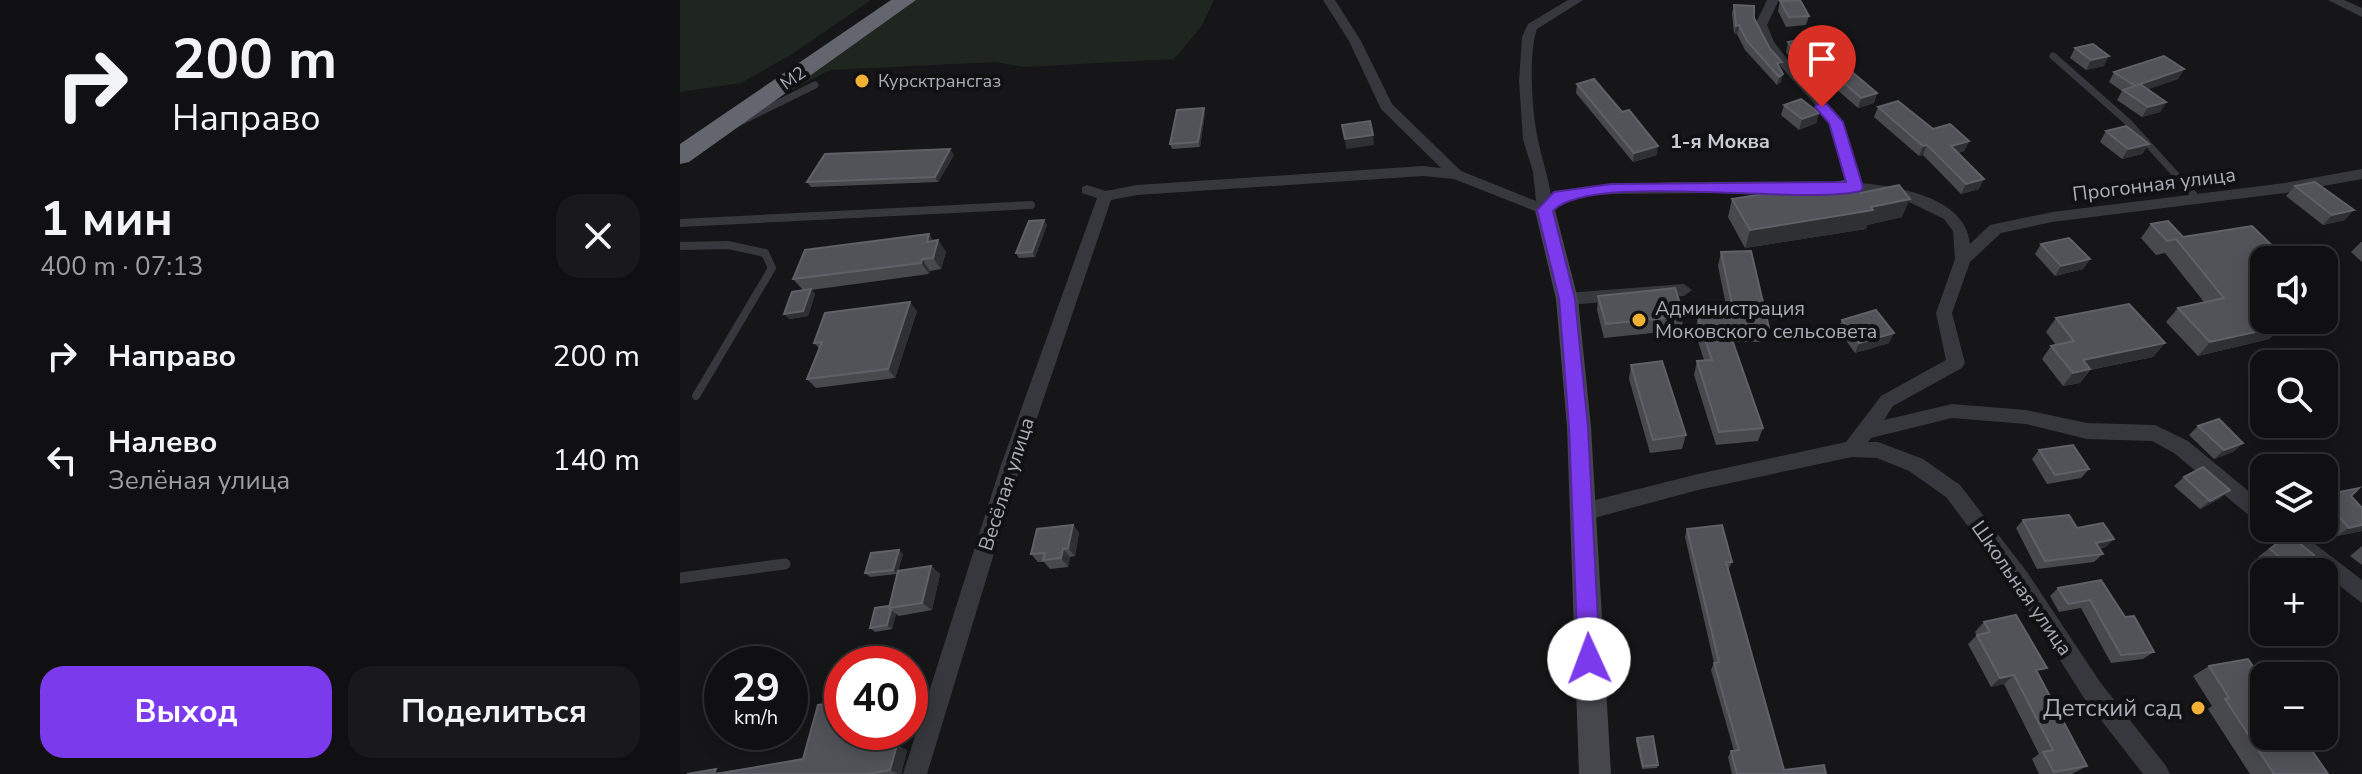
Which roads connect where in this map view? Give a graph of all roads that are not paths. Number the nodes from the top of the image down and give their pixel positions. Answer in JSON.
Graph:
{"nodes":[{"id":1,"x":885,"y":0,"type":"edge"},
{"id":2,"x":905,"y":0,"type":"edge"},
{"id":3,"x":1329,"y":0,"type":"edge"},
{"id":4,"x":1577,"y":0,"type":"edge"},
{"id":5,"x":1773,"y":0,"type":"edge"},
{"id":6,"x":2334,"y":0,"type":"edge"},
{"id":7,"x":2362,"y":13,"type":"edge"},
{"id":8,"x":2053,"y":56,"type":"dead end"},
{"id":9,"x":815,"y":85,"type":"dead end"},
{"id":10,"x":723,"y":127,"type":"junction"},
{"id":11,"x":680,"y":139,"type":"edge"},
{"id":12,"x":680,"y":156,"type":"edge"},
{"id":13,"x":1456,"y":174,"type":"junction"},
{"id":14,"x":2362,"y":174,"type":"edge"},
{"id":15,"x":1855,"y":187,"type":"junction"},
{"id":16,"x":2196,"y":197,"type":"junction"},
{"id":17,"x":1031,"y":205,"type":"dead end"},
{"id":18,"x":1545,"y":210,"type":"junction"},
{"id":19,"x":680,"y":223,"type":"edge"},
{"id":20,"x":680,"y":246,"type":"edge"},
{"id":21,"x":1963,"y":259,"type":"junction"},
{"id":22,"x":1684,"y":290,"type":"dead end"},
{"id":23,"x":1567,"y":299,"type":"junction"},
{"id":24,"x":696,"y":396,"type":"dead end"},
{"id":25,"x":1859,"y":441,"type":"junction"},
{"id":26,"x":2250,"y":504,"type":"edge"},
{"id":27,"x":1583,"y":512,"type":"junction"},
{"id":28,"x":2297,"y":542,"type":"edge"},
{"id":29,"x":785,"y":564,"type":"dead end"},
{"id":30,"x":680,"y":578,"type":"edge"},
{"id":31,"x":2362,"y":593,"type":"edge"},
{"id":32,"x":915,"y":774,"type":"edge"},
{"id":33,"x":1595,"y":774,"type":"edge"},
{"id":34,"x":2158,"y":774,"type":"edge"}],
"edges":[{"from":1,"to":11,"type":"highway"},
{"from":2,"to":10,"type":"highway","name":"М2"},
{"from":3,"to":13,"type":"street"},
{"from":4,"to":18,"type":"street"},
{"from":5,"to":15,"type":"street"},
{"from":6,"to":7,"type":"street"},
{"from":8,"to":16,"type":"lane"},
{"from":9,"to":10,"type":"lane"},
{"from":10,"to":12,"type":"highway","name":"М2"},
{"from":13,"to":18,"type":"street"},
{"from":13,"to":32,"type":"street","name":"Весёлая улица"},
{"from":14,"to":16,"type":"street","name":"Прогонная улица"},
{"from":15,"to":18,"type":"street"},
{"from":15,"to":21,"type":"street"},
{"from":16,"to":21,"type":"street","name":"Прогонная улица"},
{"from":17,"to":19,"type":"lane"},
{"from":18,"to":23,"type":"street"},
{"from":20,"to":24,"type":"lane"},
{"from":21,"to":25,"type":"street"},
{"from":22,"to":23,"type":"street"},
{"from":23,"to":27,"type":"street"},
{"from":25,"to":26,"type":"street"},
{"from":25,"to":27,"type":"street"},
{"from":25,"to":34,"type":"street","name":"Школьная улица"},
{"from":27,"to":33,"type":"street"},
{"from":28,"to":31,"type":"street"},
{"from":29,"to":30,"type":"lane"}]}
